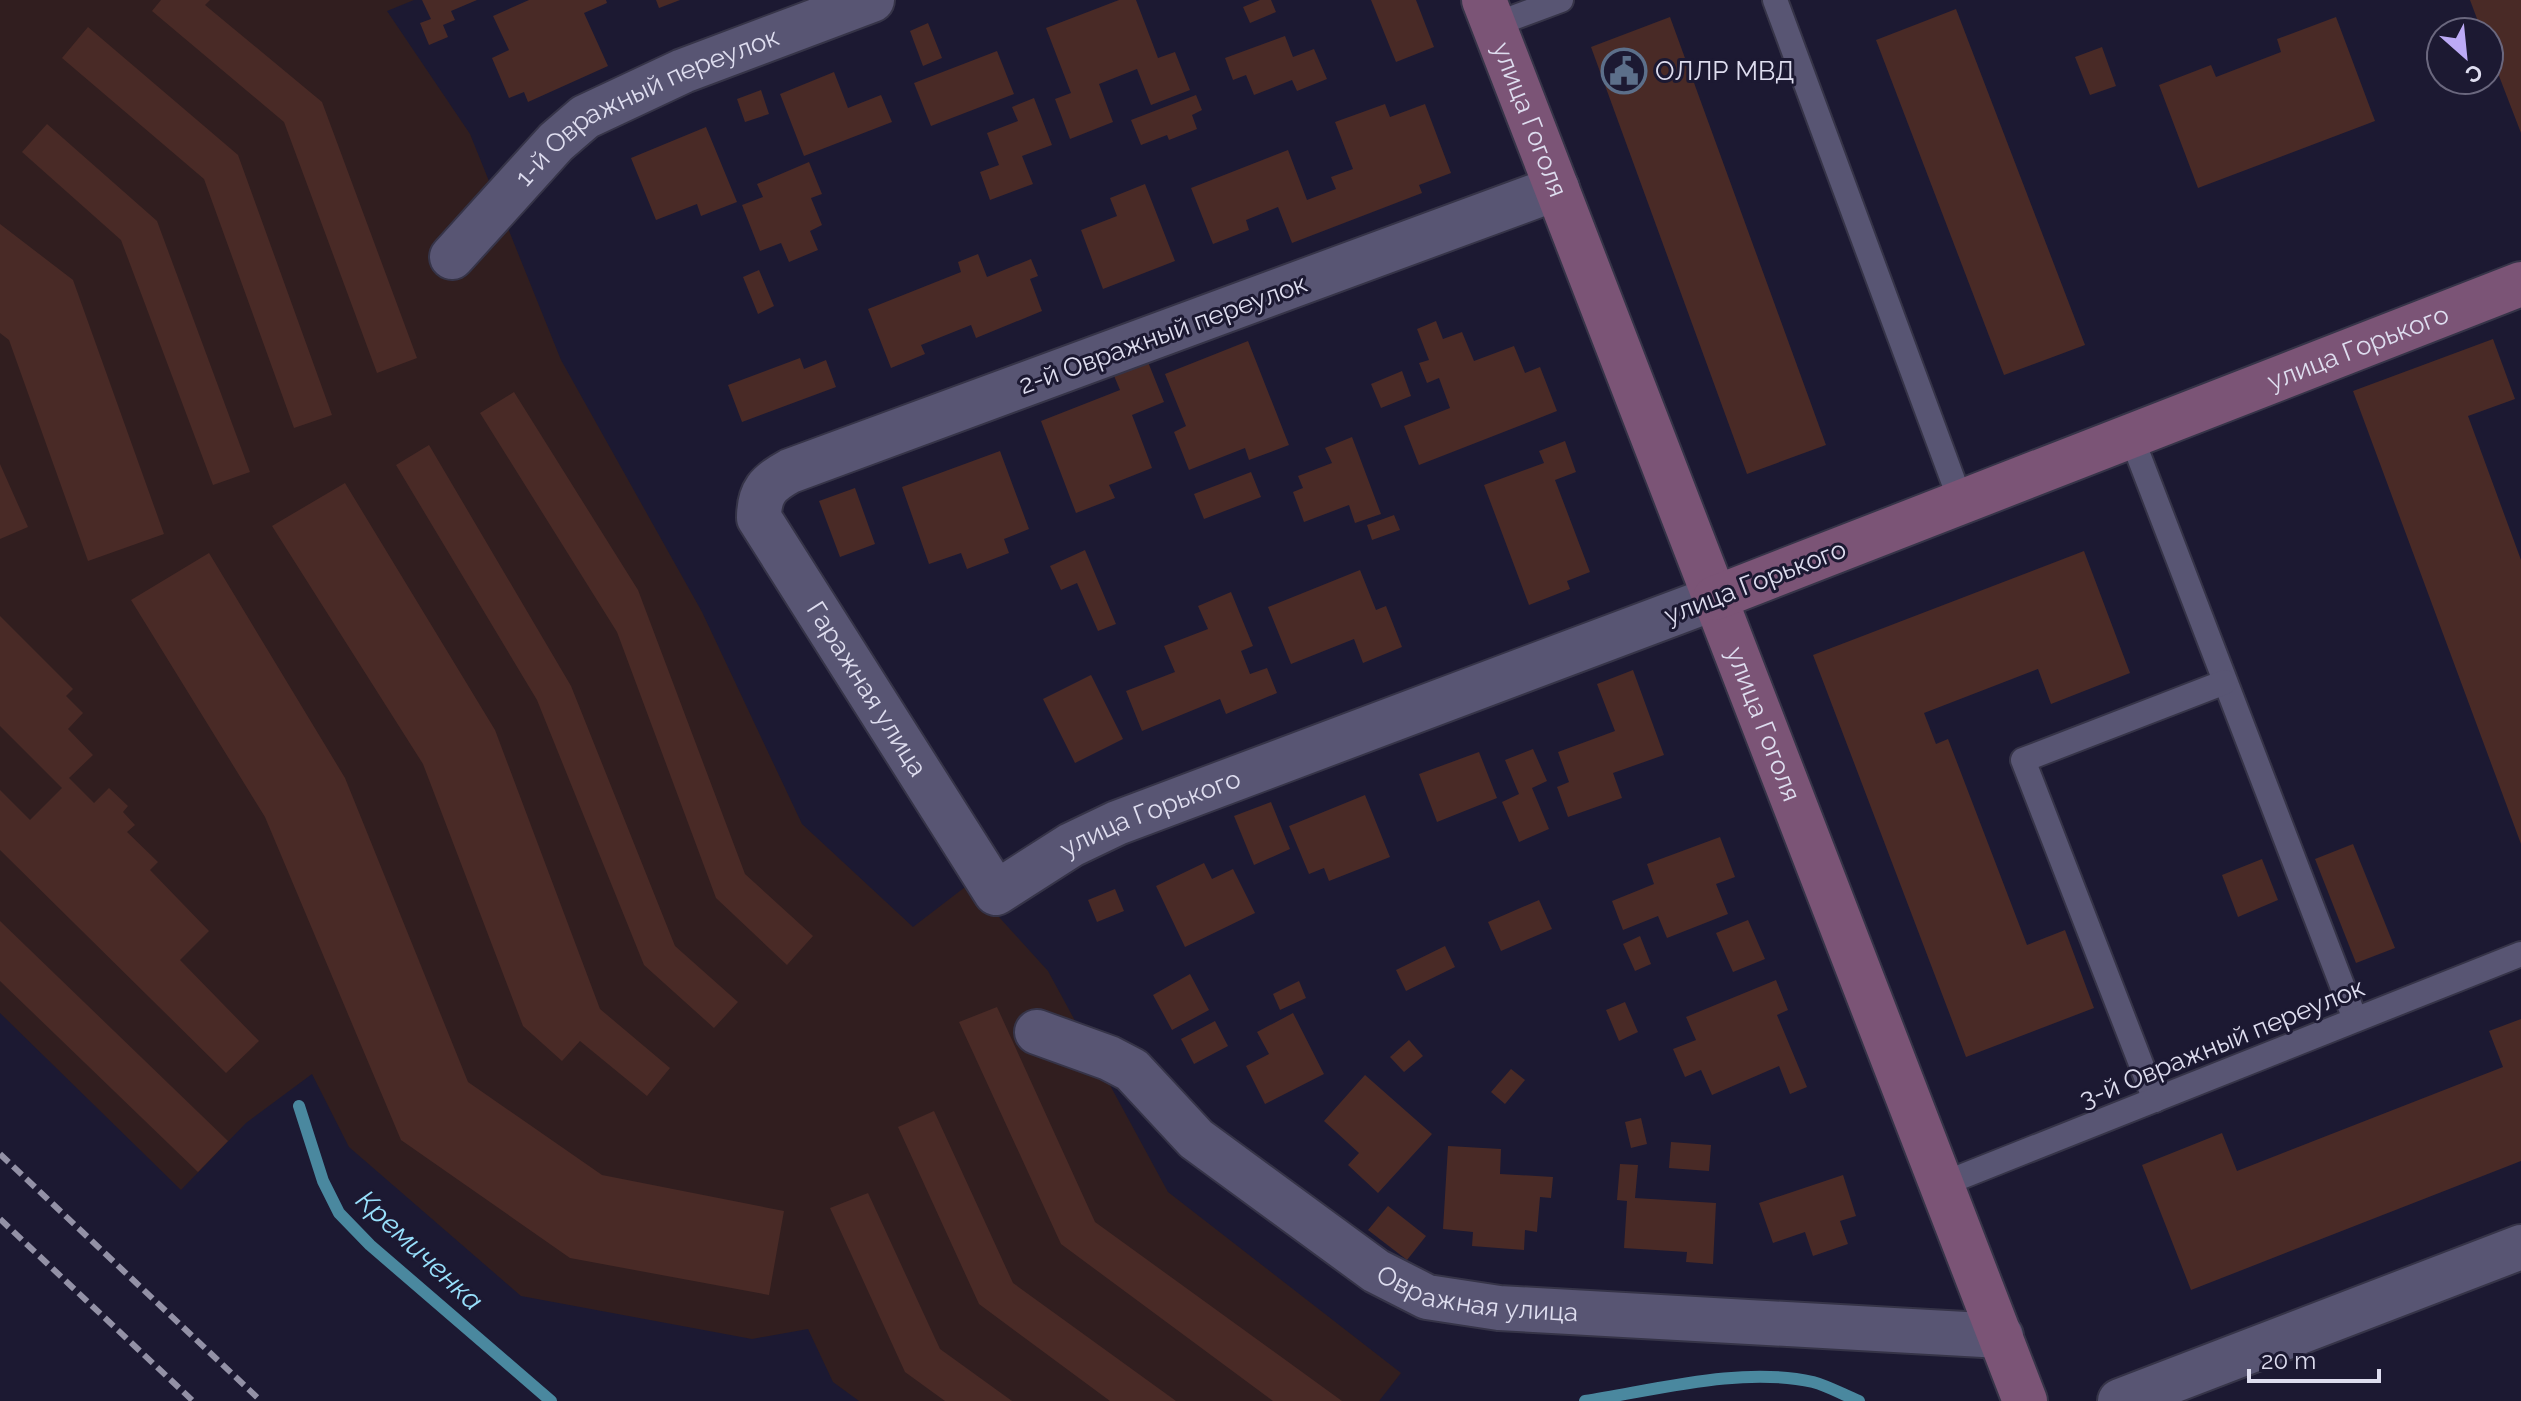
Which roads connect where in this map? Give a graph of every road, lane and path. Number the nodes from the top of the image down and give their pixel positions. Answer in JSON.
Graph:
{"nodes":[{"id":1,"x":872,"y":0,"type":"edge"},
{"id":2,"x":1561,"y":0,"type":"edge"},
{"id":3,"x":1775,"y":0,"type":"edge"},
{"id":4,"x":1489,"y":13,"type":"edge"},
{"id":5,"x":1557,"y":188,"type":"junction"},
{"id":6,"x":452,"y":257,"type":"dead end"},
{"id":7,"x":2521,"y":284,"type":"edge"},
{"id":8,"x":2131,"y":436,"type":"junction"},
{"id":9,"x":770,"y":482,"type":"joint"},
{"id":10,"x":1961,"y":502,"type":"junction"},
{"id":11,"x":1715,"y":598,"type":"junction"},
{"id":12,"x":2225,"y":682,"type":"junction"},
{"id":13,"x":996,"y":893,"type":"joint"},
{"id":14,"x":2521,"y":954,"type":"edge"},
{"id":15,"x":2355,"y":1019,"type":"junction"},
{"id":16,"x":1037,"y":1032,"type":"dead end"},
{"id":17,"x":2155,"y":1100,"type":"junction"},
{"id":18,"x":1943,"y":1184,"type":"junction"},
{"id":19,"x":2521,"y":1247,"type":"edge"},
{"id":20,"x":2001,"y":1336,"type":"junction"},
{"id":21,"x":2025,"y":1401,"type":"edge"},
{"id":22,"x":2120,"y":1401,"type":"edge"}],
"edges":[{"from":1,"to":6,"type":"street","name":"1-й Овражный переулок"},
{"from":2,"to":4,"type":"lane"},
{"from":3,"to":10,"type":"lane"},
{"from":4,"to":5,"type":"street","name":"улица Гоголя"},
{"from":5,"to":9,"type":"street","name":"2-й Овражный переулок"},
{"from":5,"to":11,"type":"street","name":"улица Гоголя"},
{"from":7,"to":8,"type":"street","name":"улица Горького"},
{"from":8,"to":10,"type":"street","name":"улица Горького"},
{"from":8,"to":12,"type":"lane"},
{"from":9,"to":13,"type":"street","name":"Гаражная улица"},
{"from":10,"to":11,"type":"street","name":"улица Горького"},
{"from":11,"to":13,"type":"street","name":"улица Горького"},
{"from":11,"to":18,"type":"street","name":"улица Гоголя"},
{"from":12,"to":15,"type":"lane"},
{"from":12,"to":17,"type":"lane"},
{"from":14,"to":15,"type":"lane","name":"3-й Овражный переулок"},
{"from":15,"to":17,"type":"lane","name":"3-й Овражный переулок"},
{"from":16,"to":20,"type":"street","name":"Овражная улица"},
{"from":17,"to":18,"type":"lane","name":"3-й Овражный переулок"},
{"from":18,"to":20,"type":"street","name":"улица Гоголя"},
{"from":19,"to":22,"type":"street"},
{"from":20,"to":21,"type":"street","name":"улица Гоголя"}]}
